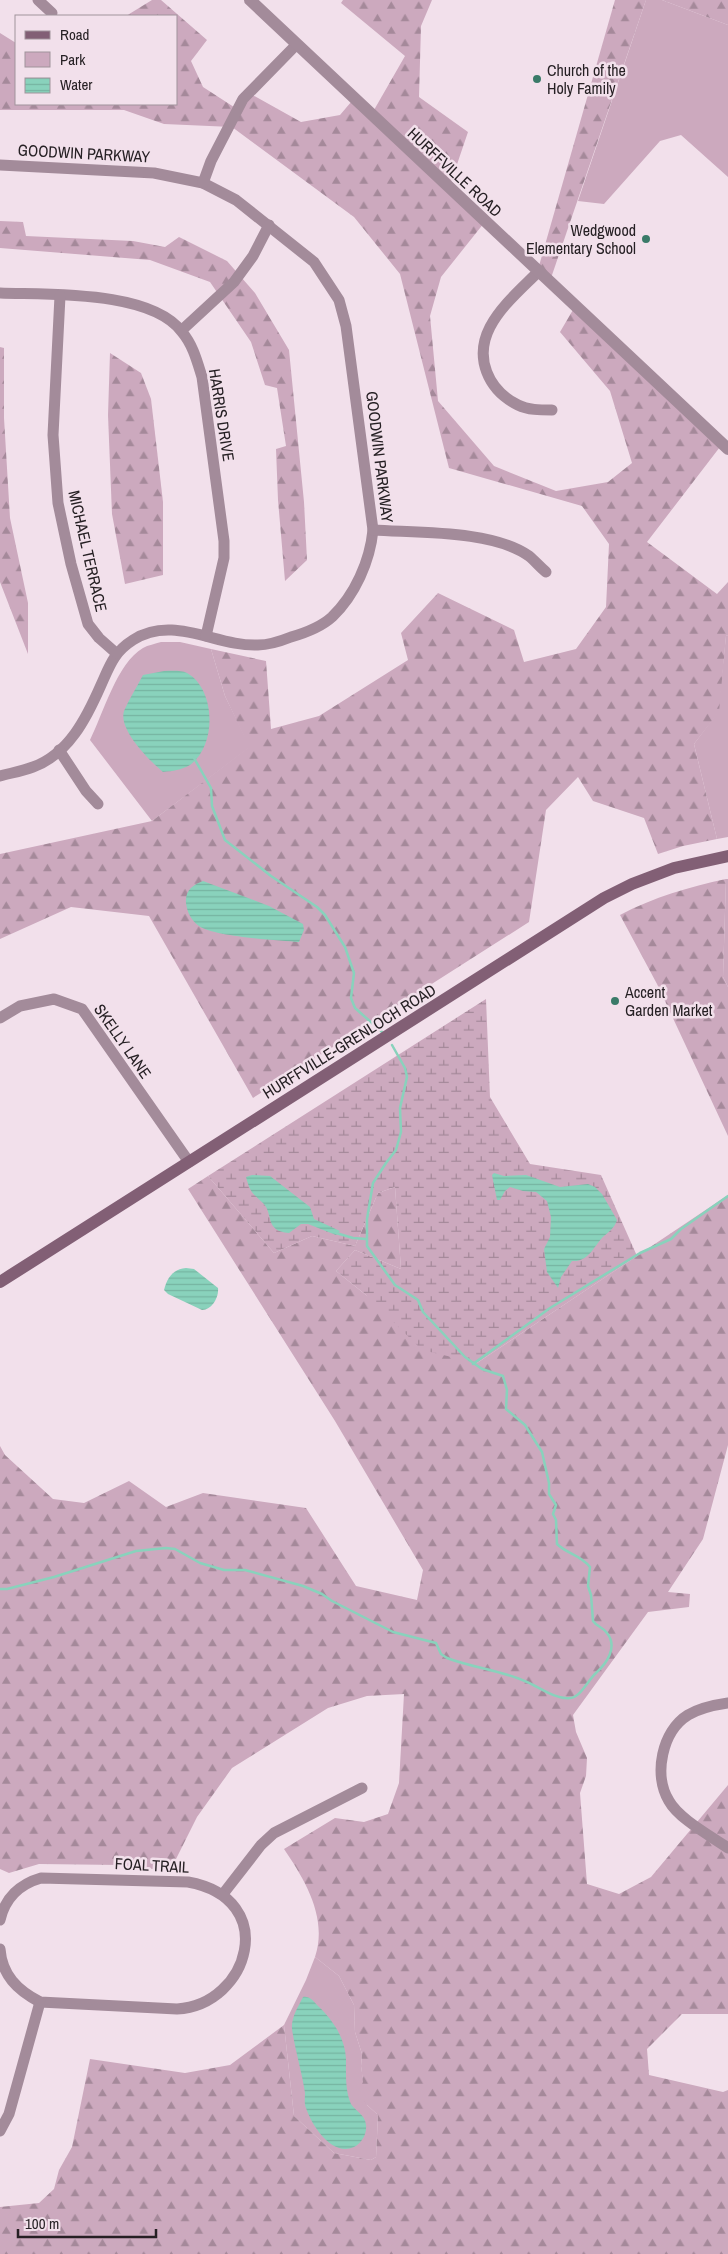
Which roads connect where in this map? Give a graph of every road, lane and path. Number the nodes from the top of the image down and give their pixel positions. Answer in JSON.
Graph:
{"nodes":[{"id":1,"x":38,"y":0,"type":"edge"},
{"id":2,"x":251,"y":0,"type":"edge"},
{"id":3,"x":52,"y":12,"type":"dead end"},
{"id":4,"x":296,"y":45,"type":"junction"},
{"id":5,"x":0,"y":165,"type":"edge"},
{"id":6,"x":203,"y":183,"type":"junction"},
{"id":7,"x":269,"y":225,"type":"junction"},
{"id":8,"x":538,"y":272,"type":"junction"},
{"id":9,"x":0,"y":293,"type":"edge"},
{"id":10,"x":60,"y":296,"type":"junction"},
{"id":11,"x":182,"y":330,"type":"junction"},
{"id":12,"x":552,"y":410,"type":"dead end"},
{"id":13,"x":728,"y":449,"type":"edge"},
{"id":14,"x":374,"y":530,"type":"junction"},
{"id":15,"x":546,"y":572,"type":"dead end"},
{"id":16,"x":206,"y":636,"type":"junction"},
{"id":17,"x":116,"y":653,"type":"junction"},
{"id":18,"x":59,"y":750,"type":"junction"},
{"id":19,"x":0,"y":776,"type":"edge"},
{"id":20,"x":98,"y":804,"type":"dead end"},
{"id":21,"x":728,"y":856,"type":"edge"},
{"id":22,"x":0,"y":1018,"type":"edge"},
{"id":23,"x":189,"y":1162,"type":"junction"},
{"id":24,"x":0,"y":1282,"type":"edge"},
{"id":25,"x":728,"y":1704,"type":"edge"},
{"id":26,"x":362,"y":1788,"type":"dead end"},
{"id":27,"x":728,"y":1848,"type":"edge"},
{"id":28,"x":223,"y":1894,"type":"junction"},
{"id":29,"x":0,"y":1920,"type":"edge"},
{"id":30,"x":0,"y":1949,"type":"edge"},
{"id":31,"x":40,"y":2002,"type":"junction"},
{"id":32,"x":0,"y":2131,"type":"edge"}],
"edges":[{"from":1,"to":3,"type":"street"},
{"from":2,"to":4,"type":"street","name":"HURFFVILLE ROAD"},
{"from":4,"to":6,"type":"street"},
{"from":4,"to":8,"type":"street","name":"HURFFVILLE ROAD"},
{"from":5,"to":6,"type":"street","name":"GOODWIN PARKWAY"},
{"from":6,"to":7,"type":"street","name":"GOODWIN PARKWAY"},
{"from":7,"to":11,"type":"street"},
{"from":7,"to":14,"type":"street","name":"GOODWIN PARKWAY"},
{"from":8,"to":12,"type":"street"},
{"from":8,"to":13,"type":"street","name":"HURFFVILLE ROAD"},
{"from":9,"to":10,"type":"street","name":"HARRIS DRIVE"},
{"from":10,"to":11,"type":"street","name":"HARRIS DRIVE"},
{"from":10,"to":17,"type":"street","name":"MICHAEL TERRACE"},
{"from":11,"to":16,"type":"street","name":"HARRIS DRIVE"},
{"from":14,"to":15,"type":"street"},
{"from":14,"to":16,"type":"street","name":"GOODWIN PARKWAY"},
{"from":16,"to":17,"type":"street","name":"GOODWIN PARKWAY"},
{"from":17,"to":18,"type":"street","name":"GOODWIN PARKWAY"},
{"from":18,"to":19,"type":"street","name":"GOODWIN PARKWAY"},
{"from":18,"to":20,"type":"street"},
{"from":21,"to":23,"type":"main road","name":"HURFFVILLE-GRENLOCH ROAD"},
{"from":22,"to":23,"type":"street","name":"SKELLY LANE"},
{"from":23,"to":24,"type":"main road","name":"HURFFVILLE-GRENLOCH ROAD"},
{"from":25,"to":27,"type":"street"},
{"from":26,"to":28,"type":"street"},
{"from":28,"to":29,"type":"street","name":"FOAL TRAIL"},
{"from":28,"to":31,"type":"street","name":"FOAL TRAIL"},
{"from":30,"to":31,"type":"street","name":"FOAL TRAIL"},
{"from":31,"to":32,"type":"street"}]}
